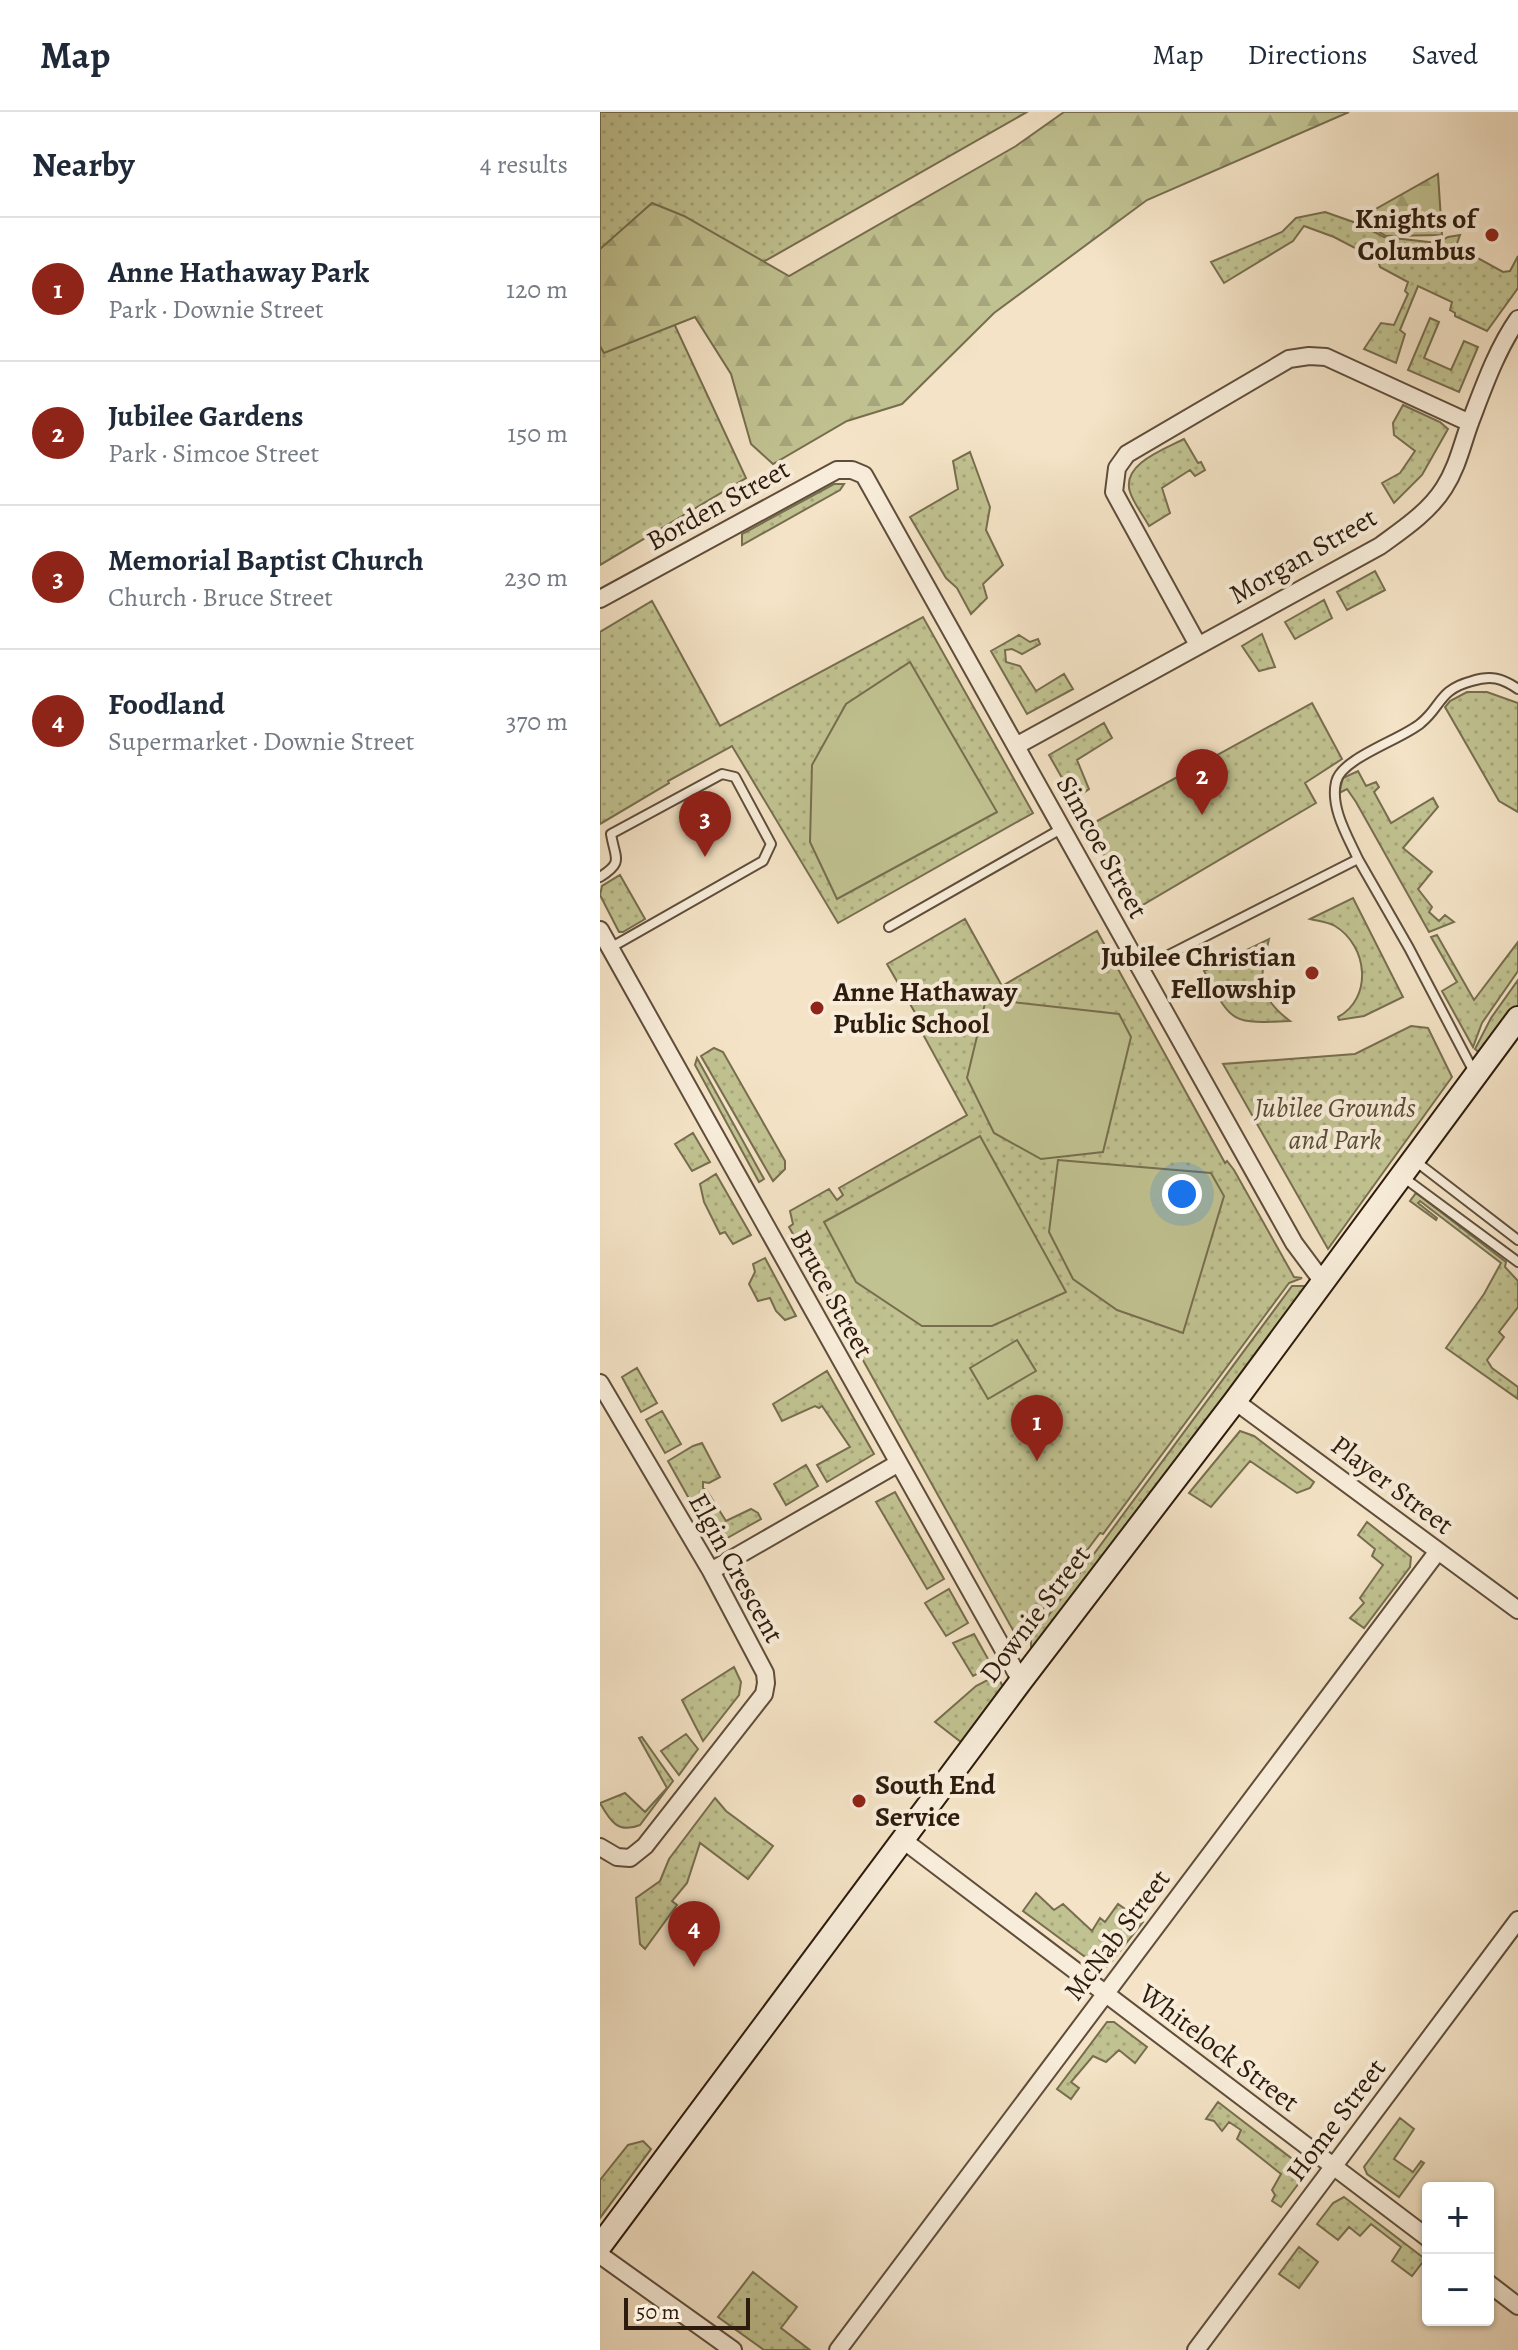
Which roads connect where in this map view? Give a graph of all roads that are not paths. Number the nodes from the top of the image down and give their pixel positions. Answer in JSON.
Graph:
{"nodes":[{"id":1,"x":1518,"y":319,"type":"edge"},
{"id":2,"x":1470,"y":423,"type":"junction"},
{"id":3,"x":864,"y":475,"type":"joint"},
{"id":4,"x":600,"y":599,"type":"edge"},
{"id":5,"x":1198,"y":645,"type":"junction"},
{"id":6,"x":1518,"y":689,"type":"edge"},
{"id":7,"x":1016,"y":746,"type":"junction"},
{"id":8,"x":1062,"y":828,"type":"junction"},
{"id":9,"x":1358,"y":859,"type":"junction"},
{"id":10,"x":600,"y":877,"type":"edge"},
{"id":11,"x":889,"y":927,"type":"dead end"},
{"id":12,"x":600,"y":931,"type":"edge"},
{"id":13,"x":610,"y":948,"type":"junction"},
{"id":14,"x":1141,"y":969,"type":"junction"},
{"id":15,"x":1518,"y":1018,"type":"edge"},
{"id":16,"x":1475,"y":1074,"type":"junction"},
{"id":17,"x":1407,"y":1168,"type":"junction"},
{"id":18,"x":1518,"y":1240,"type":"edge"},
{"id":19,"x":1518,"y":1262,"type":"edge"},
{"id":20,"x":1323,"y":1282,"type":"junction"},
{"id":21,"x":600,"y":1383,"type":"edge"},
{"id":22,"x":1235,"y":1401,"type":"junction"},
{"id":23,"x":897,"y":1464,"type":"junction"},
{"id":24,"x":1438,"y":1551,"type":"junction"},
{"id":25,"x":711,"y":1571,"type":"junction"},
{"id":26,"x":1518,"y":1610,"type":"edge"},
{"id":27,"x":1021,"y":1681,"type":"junction"},
{"id":28,"x":903,"y":1840,"type":"junction"},
{"id":29,"x":600,"y":1847,"type":"edge"},
{"id":30,"x":1518,"y":1920,"type":"edge"},
{"id":31,"x":1104,"y":1995,"type":"junction"},
{"id":32,"x":1334,"y":2167,"type":"junction"},
{"id":33,"x":1422,"y":2233,"type":"edge"},
{"id":34,"x":600,"y":2246,"type":"edge"},
{"id":35,"x":600,"y":2255,"type":"edge"},
{"id":36,"x":1494,"y":2288,"type":"edge"},
{"id":37,"x":1518,"y":2306,"type":"edge"},
{"id":38,"x":733,"y":2350,"type":"edge"},
{"id":39,"x":838,"y":2350,"type":"edge"},
{"id":40,"x":1196,"y":2350,"type":"edge"}],
"edges":[{"from":1,"to":2,"type":"street","name":"Morgan Street"},
{"from":2,"to":5,"type":"street","name":"Morgan Street"},
{"from":2,"to":5,"type":"street"},
{"from":3,"to":4,"type":"street","name":"Borden Street"},
{"from":3,"to":7,"type":"street","name":"Simcoe Street"},
{"from":5,"to":7,"type":"street","name":"Morgan Street"},
{"from":6,"to":9,"type":"lane"},
{"from":7,"to":8,"type":"street","name":"Simcoe Street"},
{"from":8,"to":11,"type":"lane"},
{"from":8,"to":14,"type":"street","name":"Simcoe Street"},
{"from":9,"to":14,"type":"lane"},
{"from":9,"to":16,"type":"lane"},
{"from":10,"to":13,"type":"lane"},
{"from":12,"to":13,"type":"street","name":"Bruce Street"},
{"from":13,"to":23,"type":"street","name":"Bruce Street"},
{"from":14,"to":20,"type":"street","name":"Simcoe Street"},
{"from":15,"to":16,"type":"main road","name":"Downie Street"},
{"from":16,"to":17,"type":"main road","name":"Downie Street"},
{"from":17,"to":18,"type":"lane"},
{"from":17,"to":19,"type":"lane"},
{"from":17,"to":20,"type":"main road","name":"Downie Street"},
{"from":20,"to":22,"type":"main road","name":"Downie Street"},
{"from":21,"to":25,"type":"street","name":"Elgin Crescent"},
{"from":22,"to":24,"type":"street","name":"Player Street"},
{"from":22,"to":27,"type":"main road","name":"Downie Street"},
{"from":23,"to":25,"type":"street"},
{"from":23,"to":27,"type":"street","name":"Bruce Street"},
{"from":24,"to":26,"type":"street","name":"Player Street"},
{"from":24,"to":31,"type":"street","name":"McNab Street"},
{"from":25,"to":29,"type":"street","name":"Elgin Crescent"},
{"from":27,"to":28,"type":"main road","name":"Downie Street"},
{"from":28,"to":31,"type":"street","name":"Whitelock Street"},
{"from":28,"to":34,"type":"main road","name":"Downie Street"},
{"from":30,"to":32,"type":"street","name":"Home Street"},
{"from":31,"to":32,"type":"street","name":"Whitelock Street"},
{"from":31,"to":39,"type":"street","name":"McNab Street"},
{"from":32,"to":33,"type":"street","name":"Whitelock Street"},
{"from":32,"to":40,"type":"street","name":"Home Street"},
{"from":35,"to":38,"type":"street"},
{"from":36,"to":37,"type":"street"}]}
